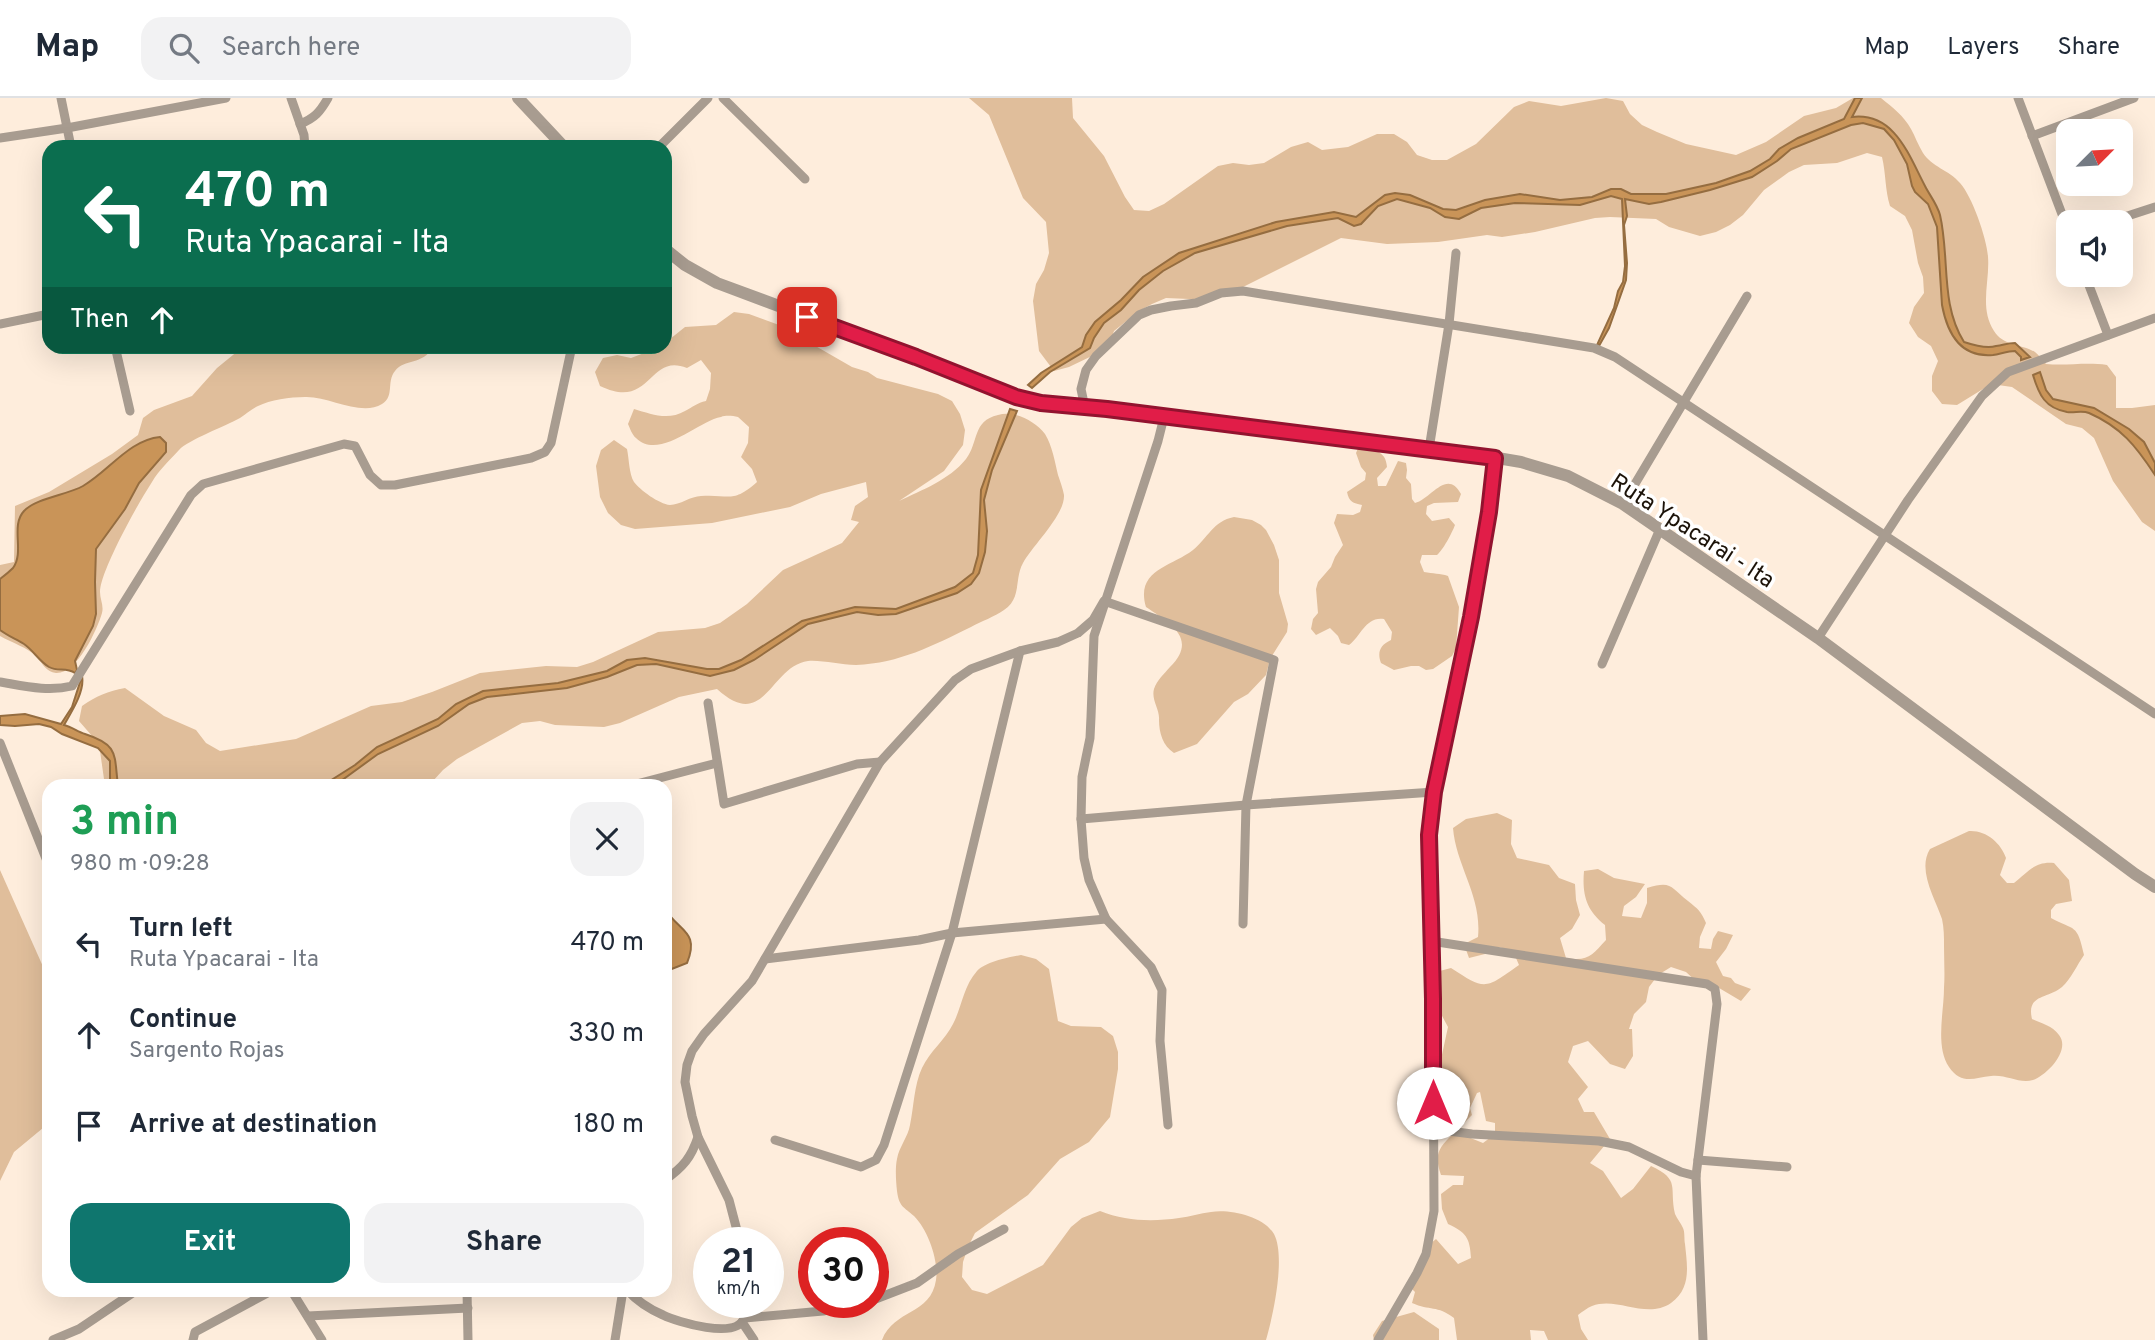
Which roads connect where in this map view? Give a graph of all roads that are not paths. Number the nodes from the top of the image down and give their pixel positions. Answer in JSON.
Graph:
{"nodes":[{"id":1,"x":61,"y":98,"type":"edge"},
{"id":2,"x":226,"y":98,"type":"edge"},
{"id":3,"x":291,"y":98,"type":"edge"},
{"id":4,"x":328,"y":98,"type":"edge"},
{"id":5,"x":518,"y":98,"type":"edge"},
{"id":6,"x":708,"y":98,"type":"edge"},
{"id":7,"x":723,"y":98,"type":"edge"},
{"id":8,"x":2018,"y":98,"type":"edge"},
{"id":9,"x":2134,"y":98,"type":"edge"},
{"id":10,"x":300,"y":124,"type":"junction"},
{"id":11,"x":67,"y":128,"type":"junction"},
{"id":12,"x":2032,"y":136,"type":"junction"},
{"id":13,"x":0,"y":138,"type":"edge"},
{"id":14,"x":70,"y":140,"type":"edge"},
{"id":15,"x":303,"y":140,"type":"edge"},
{"id":16,"x":557,"y":140,"type":"edge"},
{"id":17,"x":666,"y":140,"type":"edge"},
{"id":18,"x":805,"y":179,"type":"dead end"},
{"id":19,"x":2155,"y":207,"type":"edge"},
{"id":20,"x":2060,"y":210,"type":"edge"},
{"id":21,"x":2133,"y":214,"type":"edge"},
{"id":22,"x":1456,"y":253,"type":"dead end"},
{"id":23,"x":672,"y":255,"type":"edge"},
{"id":24,"x":2090,"y":287,"type":"edge"},
{"id":25,"x":1747,"y":296,"type":"dead end"},
{"id":26,"x":42,"y":315,"type":"edge"},
{"id":27,"x":2155,"y":318,"type":"edge"},
{"id":28,"x":0,"y":324,"type":"edge"},
{"id":29,"x":1450,"y":324,"type":"junction"},
{"id":30,"x":2108,"y":335,"type":"junction"},
{"id":31,"x":117,"y":354,"type":"edge"},
{"id":32,"x":570,"y":354,"type":"edge"},
{"id":33,"x":1682,"y":402,"type":"junction"},
{"id":34,"x":1085,"y":408,"type":"junction"},
{"id":35,"x":130,"y":411,"type":"dead end"},
{"id":36,"x":1164,"y":417,"type":"junction"},
{"id":37,"x":1429,"y":449,"type":"junction"},
{"id":38,"x":1495,"y":458,"type":"junction"},
{"id":39,"x":1623,"y":504,"type":"junction"},
{"id":40,"x":1660,"y":529,"type":"junction"},
{"id":41,"x":1885,"y":536,"type":"junction"},
{"id":42,"x":1104,"y":601,"type":"junction"},
{"id":43,"x":1818,"y":638,"type":"junction"},
{"id":44,"x":1020,"y":651,"type":"junction"},
{"id":45,"x":1602,"y":664,"type":"dead end"},
{"id":46,"x":0,"y":682,"type":"edge"},
{"id":47,"x":708,"y":703,"type":"dead end"},
{"id":48,"x":2155,"y":714,"type":"edge"},
{"id":49,"x":0,"y":743,"type":"edge"},
{"id":50,"x":880,"y":762,"type":"junction"},
{"id":51,"x":717,"y":763,"type":"junction"},
{"id":52,"x":656,"y":779,"type":"edge"},
{"id":53,"x":1434,"y":792,"type":"junction"},
{"id":54,"x":1246,"y":805,"type":"junction"},
{"id":55,"x":1081,"y":819,"type":"junction"},
{"id":56,"x":42,"y":848,"type":"edge"},
{"id":57,"x":2155,"y":887,"type":"edge"},
{"id":58,"x":1106,"y":919,"type":"junction"},
{"id":59,"x":1243,"y":924,"type":"dead end"},
{"id":60,"x":951,"y":933,"type":"junction"},
{"id":61,"x":1431,"y":941,"type":"junction"},
{"id":62,"x":765,"y":959,"type":"junction"},
{"id":63,"x":1168,"y":1125,"type":"dead end"},
{"id":64,"x":1433,"y":1129,"type":"junction"},
{"id":65,"x":698,"y":1137,"type":"junction"},
{"id":66,"x":775,"y":1140,"type":"dead end"},
{"id":67,"x":1698,"y":1160,"type":"junction"},
{"id":68,"x":1787,"y":1167,"type":"dead end"},
{"id":69,"x":672,"y":1175,"type":"edge"},
{"id":70,"x":1696,"y":1175,"type":"junction"},
{"id":71,"x":736,"y":1227,"type":"edge"},
{"id":72,"x":1004,"y":1229,"type":"dead end"},
{"id":73,"x":889,"y":1294,"type":"edge"},
{"id":74,"x":127,"y":1297,"type":"edge"},
{"id":75,"x":260,"y":1297,"type":"edge"},
{"id":76,"x":296,"y":1297,"type":"edge"},
{"id":77,"x":467,"y":1297,"type":"edge"},
{"id":78,"x":624,"y":1297,"type":"edge"},
{"id":79,"x":634,"y":1297,"type":"edge"},
{"id":80,"x":467,"y":1308,"type":"junction"},
{"id":81,"x":798,"y":1313,"type":"edge"},
{"id":82,"x":308,"y":1316,"type":"junction"},
{"id":83,"x":743,"y":1320,"type":"junction"},
{"id":84,"x":57,"y":1339,"type":"edge"},
{"id":85,"x":192,"y":1340,"type":"edge"},
{"id":86,"x":322,"y":1340,"type":"edge"},
{"id":87,"x":468,"y":1340,"type":"edge"},
{"id":88,"x":615,"y":1340,"type":"edge"},
{"id":89,"x":754,"y":1340,"type":"edge"},
{"id":90,"x":1378,"y":1340,"type":"edge"},
{"id":91,"x":1703,"y":1340,"type":"edge"}],
"edges":[{"from":1,"to":11,"type":"street"},
{"from":2,"to":11,"type":"street"},
{"from":3,"to":10,"type":"street"},
{"from":4,"to":10,"type":"street"},
{"from":5,"to":16,"type":"street"},
{"from":6,"to":17,"type":"street"},
{"from":7,"to":18,"type":"street"},
{"from":8,"to":12,"type":"street"},
{"from":9,"to":12,"type":"street"},
{"from":10,"to":15,"type":"street"},
{"from":11,"to":13,"type":"street"},
{"from":11,"to":14,"type":"street"},
{"from":12,"to":20,"type":"street"},
{"from":19,"to":21,"type":"street"},
{"from":22,"to":29,"type":"street"},
{"from":23,"to":34,"type":"street","name":"Ruta Ypacarai - Ita"},
{"from":24,"to":30,"type":"street"},
{"from":25,"to":33,"type":"street"},
{"from":26,"to":28,"type":"street"},
{"from":27,"to":30,"type":"street"},
{"from":29,"to":33,"type":"street"},
{"from":29,"to":34,"type":"street"},
{"from":29,"to":37,"type":"street"},
{"from":30,"to":41,"type":"street"},
{"from":31,"to":35,"type":"street"},
{"from":32,"to":46,"type":"street"},
{"from":33,"to":39,"type":"street"},
{"from":33,"to":41,"type":"street"},
{"from":34,"to":36,"type":"street","name":"Ruta Ypacarai - Ita"},
{"from":36,"to":37,"type":"street","name":"Ruta Ypacarai - Ita"},
{"from":36,"to":42,"type":"street"},
{"from":37,"to":38,"type":"street","name":"Ruta Ypacarai - Ita"},
{"from":38,"to":39,"type":"street","name":"Ruta Ypacarai - Ita"},
{"from":38,"to":53,"type":"street"},
{"from":39,"to":40,"type":"street","name":"Ruta Ypacarai - Ita"},
{"from":40,"to":43,"type":"street","name":"Ruta Ypacarai - Ita"},
{"from":40,"to":45,"type":"street"},
{"from":41,"to":43,"type":"street"},
{"from":41,"to":48,"type":"street"},
{"from":42,"to":44,"type":"street"},
{"from":42,"to":54,"type":"street"},
{"from":42,"to":55,"type":"street"},
{"from":43,"to":57,"type":"street","name":"Ruta Ypacarai - Ita"},
{"from":44,"to":50,"type":"street"},
{"from":44,"to":60,"type":"street"},
{"from":47,"to":51,"type":"street"},
{"from":49,"to":56,"type":"street"},
{"from":50,"to":51,"type":"street"},
{"from":50,"to":62,"type":"street"},
{"from":51,"to":52,"type":"street"},
{"from":53,"to":54,"type":"street"},
{"from":53,"to":61,"type":"street"},
{"from":54,"to":55,"type":"street"},
{"from":54,"to":59,"type":"street"},
{"from":55,"to":58,"type":"street"},
{"from":58,"to":60,"type":"street"},
{"from":58,"to":63,"type":"street"},
{"from":60,"to":62,"type":"street"},
{"from":60,"to":66,"type":"street"},
{"from":61,"to":64,"type":"street"},
{"from":61,"to":67,"type":"street"},
{"from":62,"to":65,"type":"street"},
{"from":64,"to":70,"type":"street"},
{"from":64,"to":90,"type":"street"},
{"from":65,"to":69,"type":"street"},
{"from":65,"to":71,"type":"street"},
{"from":67,"to":68,"type":"street"},
{"from":67,"to":70,"type":"street"},
{"from":70,"to":91,"type":"street"},
{"from":72,"to":73,"type":"street"},
{"from":74,"to":84,"type":"street"},
{"from":75,"to":85,"type":"street"},
{"from":76,"to":82,"type":"street"},
{"from":77,"to":80,"type":"street"},
{"from":78,"to":88,"type":"street"},
{"from":79,"to":83,"type":"street"},
{"from":80,"to":82,"type":"street"},
{"from":80,"to":87,"type":"street"},
{"from":81,"to":83,"type":"street"},
{"from":82,"to":86,"type":"street"},
{"from":83,"to":89,"type":"street"}]}
